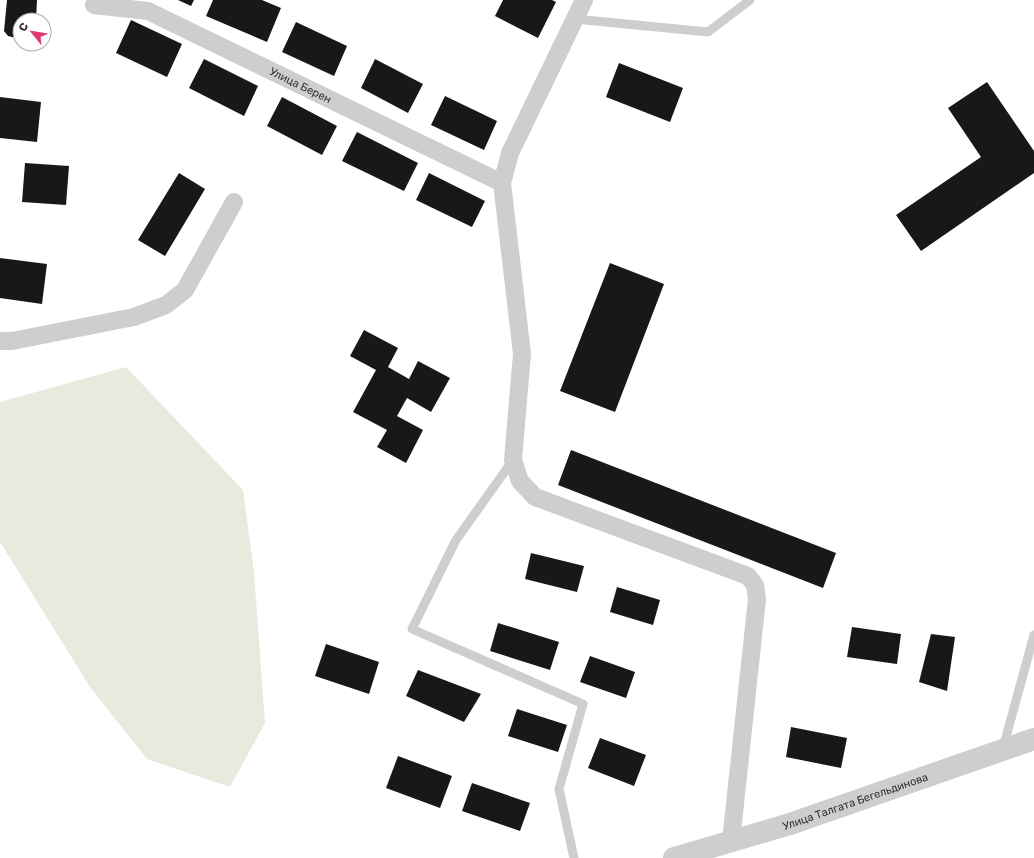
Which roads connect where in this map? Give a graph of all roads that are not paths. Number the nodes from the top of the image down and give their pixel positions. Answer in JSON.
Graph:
{"nodes":[{"id":1,"x":584,"y":0,"type":"edge"},
{"id":2,"x":750,"y":0,"type":"edge"},
{"id":3,"x":94,"y":5,"type":"dead end"},
{"id":4,"x":575,"y":19,"type":"junction"},
{"id":5,"x":502,"y":183,"type":"junction"},
{"id":6,"x":234,"y":202,"type":"dead end"},
{"id":7,"x":0,"y":341,"type":"edge"},
{"id":8,"x":513,"y":460,"type":"junction"},
{"id":9,"x":1034,"y":635,"type":"edge"},
{"id":10,"x":1034,"y":739,"type":"edge"},
{"id":11,"x":1002,"y":750,"type":"junction"},
{"id":12,"x":731,"y":841,"type":"junction"},
{"id":13,"x":574,"y":858,"type":"edge"},
{"id":14,"x":674,"y":858,"type":"edge"}],
"edges":[{"from":1,"to":4,"type":"street"},
{"from":2,"to":4,"type":"lane"},
{"from":3,"to":5,"type":"street","name":"Улица Берен"},
{"from":4,"to":5,"type":"street"},
{"from":5,"to":8,"type":"street"},
{"from":6,"to":7,"type":"street"},
{"from":8,"to":12,"type":"street"},
{"from":8,"to":13,"type":"lane"},
{"from":9,"to":11,"type":"lane"},
{"from":10,"to":11,"type":"street","name":"Улица Талгата Бегельдинова"},
{"from":11,"to":12,"type":"street","name":"Улица Талгата Бегельдинова"},
{"from":12,"to":14,"type":"street","name":"Улица Талгата Бегельдинова"}]}
